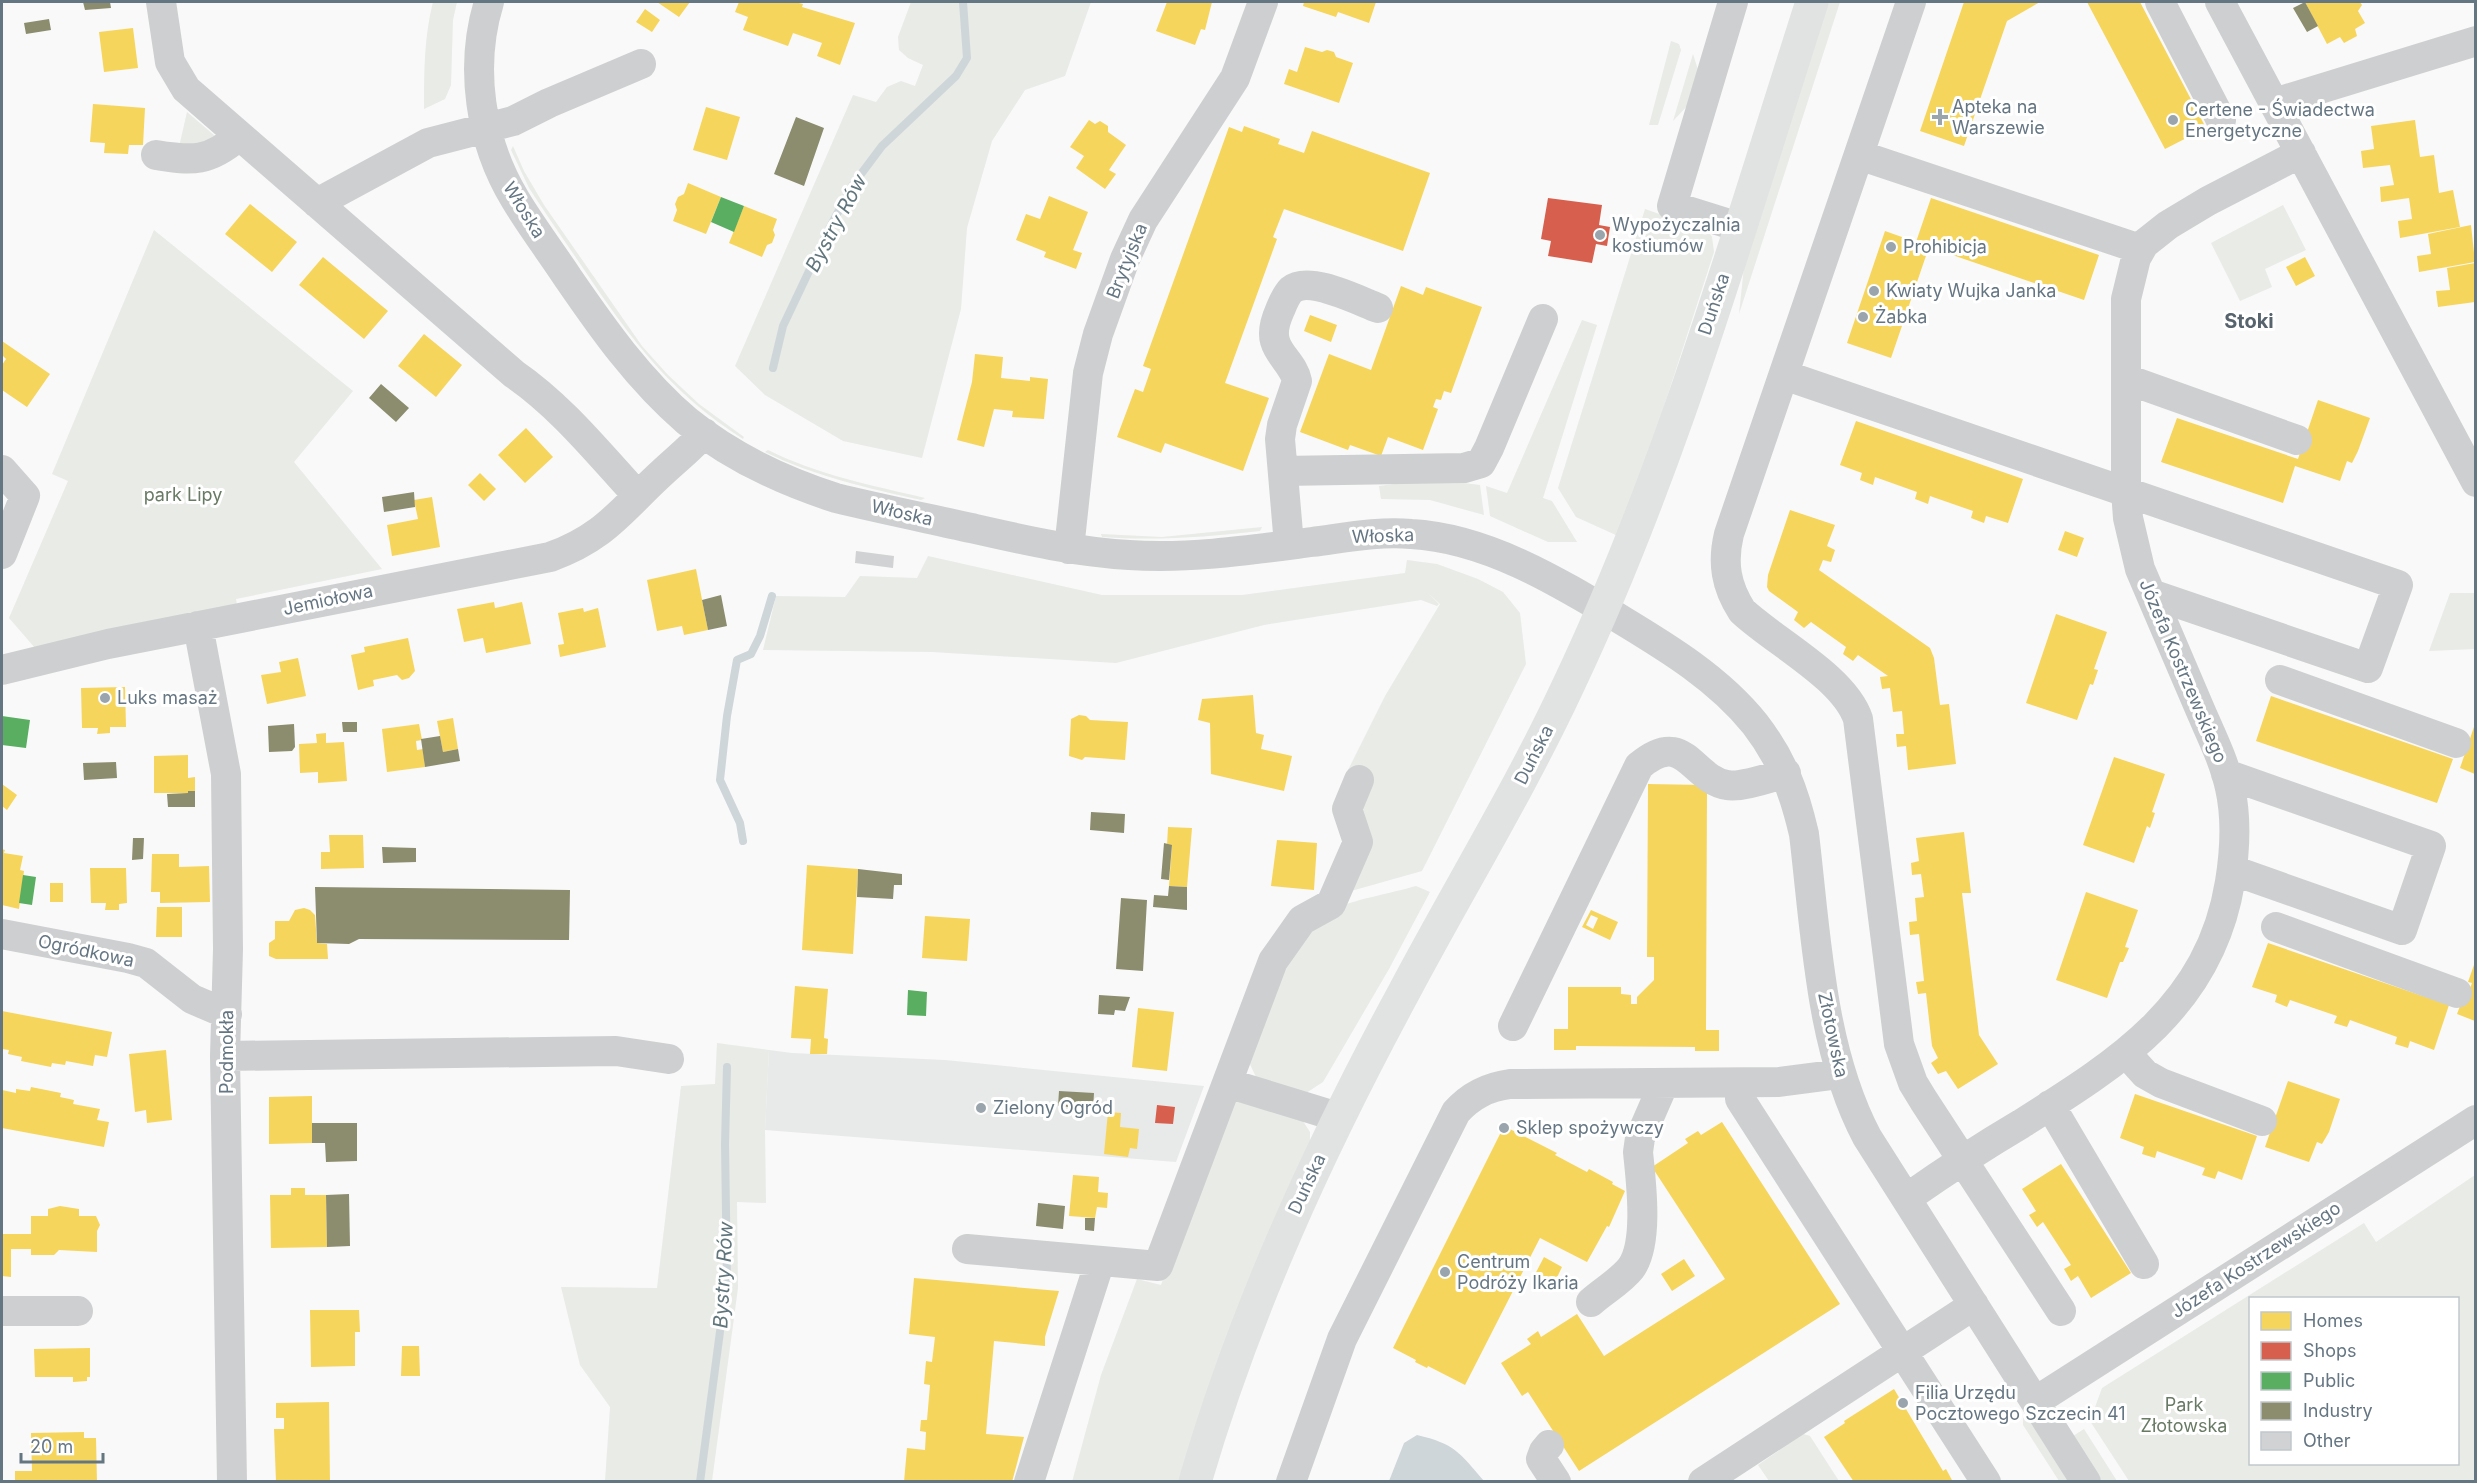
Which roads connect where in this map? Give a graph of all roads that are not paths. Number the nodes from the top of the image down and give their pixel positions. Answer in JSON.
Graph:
{"nodes":[{"id":1,"x":161,"y":2,"type":"edge"},
{"id":2,"x":489,"y":2,"type":"edge"},
{"id":3,"x":1263,"y":2,"type":"edge"},
{"id":4,"x":1733,"y":2,"type":"edge"},
{"id":5,"x":1812,"y":2,"type":"edge"},
{"id":6,"x":1911,"y":2,"type":"edge"},
{"id":7,"x":2160,"y":2,"type":"edge"},
{"id":8,"x":2220,"y":2,"type":"edge"},
{"id":9,"x":2475,"y":40,"type":"edge"},
{"id":10,"x":641,"y":64,"type":"dead end"},
{"id":11,"x":2274,"y":103,"type":"junction"},
{"id":12,"x":2222,"y":120,"type":"dead end"},
{"id":13,"x":486,"y":128,"type":"junction"},
{"id":14,"x":239,"y":136,"type":"junction"},
{"id":15,"x":2301,"y":153,"type":"junction"},
{"id":16,"x":156,"y":155,"type":"dead end"},
{"id":17,"x":1859,"y":155,"type":"junction"},
{"id":18,"x":317,"y":203,"type":"junction"},
{"id":19,"x":1739,"y":228,"type":"junction"},
{"id":20,"x":2140,"y":249,"type":"junction"},
{"id":21,"x":1378,"y":308,"type":"dead end"},
{"id":22,"x":1543,"y":319,"type":"dead end"},
{"id":23,"x":1784,"y":375,"type":"junction"},
{"id":24,"x":2126,"y":379,"type":"junction"},
{"id":25,"x":704,"y":433,"type":"junction"},
{"id":26,"x":2297,"y":440,"type":"dead end"},
{"id":27,"x":2,"y":470,"type":"edge"},
{"id":28,"x":1283,"y":471,"type":"junction"},
{"id":29,"x":2475,"y":482,"type":"edge"},
{"id":30,"x":2126,"y":491,"type":"junction"},
{"id":31,"x":638,"y":496,"type":"junction"},
{"id":32,"x":1289,"y":544,"type":"junction"},
{"id":33,"x":1069,"y":549,"type":"junction"},
{"id":34,"x":2,"y":554,"type":"edge"},
{"id":35,"x":2151,"y":594,"type":"junction"},
{"id":36,"x":1603,"y":609,"type":"junction"},
{"id":37,"x":198,"y":626,"type":"junction"},
{"id":38,"x":2368,"y":668,"type":"junction"},
{"id":39,"x":2,"y":670,"type":"edge"},
{"id":40,"x":2280,"y":680,"type":"dead end"},
{"id":41,"x":2355,"y":707,"type":"junction"},
{"id":42,"x":2456,"y":743,"type":"dead end"},
{"id":43,"x":1786,"y":773,"type":"junction"},
{"id":44,"x":2226,"y":774,"type":"junction"},
{"id":45,"x":1359,"y":780,"type":"dead end"},
{"id":46,"x":2232,"y":870,"type":"junction"},
{"id":47,"x":2317,"y":900,"type":"junction"},
{"id":48,"x":2276,"y":927,"type":"dead end"},
{"id":49,"x":2402,"y":930,"type":"junction"},
{"id":50,"x":2,"y":934,"type":"edge"},
{"id":51,"x":2305,"y":938,"type":"junction"},
{"id":52,"x":2389,"y":968,"type":"junction"},
{"id":53,"x":2457,"y":993,"type":"dead end"},
{"id":54,"x":227,"y":1014,"type":"junction"},
{"id":55,"x":1513,"y":1026,"type":"dead end"},
{"id":56,"x":2126,"y":1053,"type":"junction"},
{"id":57,"x":225,"y":1056,"type":"junction"},
{"id":58,"x":669,"y":1059,"type":"dead end"},
{"id":59,"x":1840,"y":1074,"type":"junction"},
{"id":60,"x":1227,"y":1083,"type":"junction"},
{"id":61,"x":1664,"y":1083,"type":"junction"},
{"id":62,"x":1741,"y":1083,"type":"junction"},
{"id":63,"x":2050,"y":1106,"type":"junction"},
{"id":64,"x":1338,"y":1117,"type":"junction"},
{"id":65,"x":2475,"y":1120,"type":"edge"},
{"id":66,"x":2262,"y":1121,"type":"dead end"},
{"id":67,"x":1962,"y":1159,"type":"junction"},
{"id":68,"x":1907,"y":1198,"type":"junction"},
{"id":69,"x":967,"y":1249,"type":"dead end"},
{"id":70,"x":1100,"y":1261,"type":"junction"},
{"id":71,"x":2144,"y":1264,"type":"dead end"},
{"id":72,"x":1591,"y":1302,"type":"dead end"},
{"id":73,"x":1974,"y":1305,"type":"junction"},
{"id":74,"x":2,"y":1311,"type":"edge"},
{"id":75,"x":78,"y":1311,"type":"dead end"},
{"id":76,"x":2061,"y":1311,"type":"dead end"},
{"id":77,"x":1902,"y":1352,"type":"junction"},
{"id":78,"x":2036,"y":1401,"type":"junction"},
{"id":79,"x":1549,"y":1445,"type":"dead end"},
{"id":80,"x":232,"y":1482,"type":"edge"},
{"id":81,"x":1029,"y":1482,"type":"edge"},
{"id":82,"x":1195,"y":1482,"type":"edge"},
{"id":83,"x":1290,"y":1482,"type":"edge"},
{"id":84,"x":1556,"y":1482,"type":"edge"},
{"id":85,"x":1703,"y":1482,"type":"edge"},
{"id":86,"x":1986,"y":1482,"type":"edge"},
{"id":87,"x":2086,"y":1482,"type":"edge"}],
"edges":[{"from":1,"to":14,"type":"street"},
{"from":2,"to":13,"type":"street","name":"Włoska"},
{"from":3,"to":33,"type":"street","name":"Brytyjska"},
{"from":4,"to":19,"type":"street"},
{"from":5,"to":19,"type":"street","name":"Duńska"},
{"from":6,"to":17,"type":"street"},
{"from":7,"to":12,"type":"street"},
{"from":8,"to":11,"type":"street"},
{"from":9,"to":11,"type":"street"},
{"from":10,"to":13,"type":"street"},
{"from":11,"to":15,"type":"street"},
{"from":13,"to":18,"type":"street"},
{"from":13,"to":25,"type":"street","name":"Włoska"},
{"from":14,"to":16,"type":"street"},
{"from":14,"to":18,"type":"street"},
{"from":15,"to":20,"type":"street","name":"Józefa Kostrzewskiego"},
{"from":15,"to":29,"type":"street"},
{"from":17,"to":20,"type":"street"},
{"from":17,"to":23,"type":"street"},
{"from":18,"to":31,"type":"street"},
{"from":19,"to":36,"type":"street","name":"Duńska"},
{"from":20,"to":24,"type":"street","name":"Józefa Kostrzewskiego"},
{"from":21,"to":28,"type":"street"},
{"from":22,"to":28,"type":"street"},
{"from":23,"to":30,"type":"street"},
{"from":23,"to":67,"type":"street"},
{"from":24,"to":26,"type":"street"},
{"from":24,"to":30,"type":"street","name":"Józefa Kostrzewskiego"},
{"from":25,"to":31,"type":"street","name":"Jemiołowa"},
{"from":25,"to":33,"type":"street","name":"Włoska"},
{"from":27,"to":34,"type":"street"},
{"from":28,"to":32,"type":"street"},
{"from":30,"to":35,"type":"street","name":"Józefa Kostrzewskiego"},
{"from":30,"to":38,"type":"street"},
{"from":31,"to":37,"type":"street","name":"Jemiołowa"},
{"from":32,"to":33,"type":"street","name":"Włoska"},
{"from":32,"to":36,"type":"street","name":"Włoska"},
{"from":35,"to":38,"type":"street"},
{"from":35,"to":44,"type":"street","name":"Józefa Kostrzewskiego"},
{"from":36,"to":43,"type":"street","name":"Złotowska"},
{"from":36,"to":64,"type":"street","name":"Duńska"},
{"from":37,"to":39,"type":"street","name":"Jemiołowa"},
{"from":37,"to":54,"type":"street","name":"Podmokła"},
{"from":38,"to":41,"type":"street"},
{"from":40,"to":41,"type":"street"},
{"from":41,"to":42,"type":"street"},
{"from":43,"to":55,"type":"street"},
{"from":43,"to":59,"type":"street","name":"Złotowska"},
{"from":44,"to":46,"type":"street","name":"Józefa Kostrzewskiego"},
{"from":44,"to":49,"type":"street"},
{"from":45,"to":60,"type":"street"},
{"from":46,"to":47,"type":"street"},
{"from":46,"to":56,"type":"street","name":"Józefa Kostrzewskiego"},
{"from":47,"to":49,"type":"street"},
{"from":47,"to":51,"type":"street"},
{"from":48,"to":51,"type":"street"},
{"from":49,"to":52,"type":"street"},
{"from":50,"to":54,"type":"street","name":"Ogródkowa"},
{"from":51,"to":52,"type":"street"},
{"from":52,"to":53,"type":"street"},
{"from":54,"to":57,"type":"street","name":"Podmokła"},
{"from":56,"to":63,"type":"street","name":"Józefa Kostrzewskiego"},
{"from":56,"to":66,"type":"street"},
{"from":57,"to":58,"type":"street"},
{"from":57,"to":80,"type":"street","name":"Podmokła"},
{"from":59,"to":62,"type":"street"},
{"from":59,"to":68,"type":"street","name":"Złotowska"},
{"from":60,"to":64,"type":"street"},
{"from":60,"to":70,"type":"street"},
{"from":61,"to":62,"type":"street"},
{"from":61,"to":72,"type":"street"},
{"from":61,"to":83,"type":"street"},
{"from":62,"to":77,"type":"street"},
{"from":63,"to":67,"type":"street","name":"Józefa Kostrzewskiego"},
{"from":63,"to":71,"type":"street"},
{"from":64,"to":82,"type":"street","name":"Duńska"},
{"from":65,"to":78,"type":"street","name":"Józefa Kostrzewskiego"},
{"from":67,"to":68,"type":"street","name":"Józefa Kostrzewskiego"},
{"from":67,"to":76,"type":"street"},
{"from":68,"to":73,"type":"street","name":"Złotowska"},
{"from":69,"to":70,"type":"street"},
{"from":70,"to":81,"type":"street"},
{"from":73,"to":77,"type":"street"},
{"from":73,"to":78,"type":"street","name":"Złotowska"},
{"from":74,"to":75,"type":"street"},
{"from":77,"to":85,"type":"street"},
{"from":77,"to":86,"type":"street"},
{"from":78,"to":87,"type":"street","name":"Złotowska"},
{"from":79,"to":84,"type":"street"}]}
